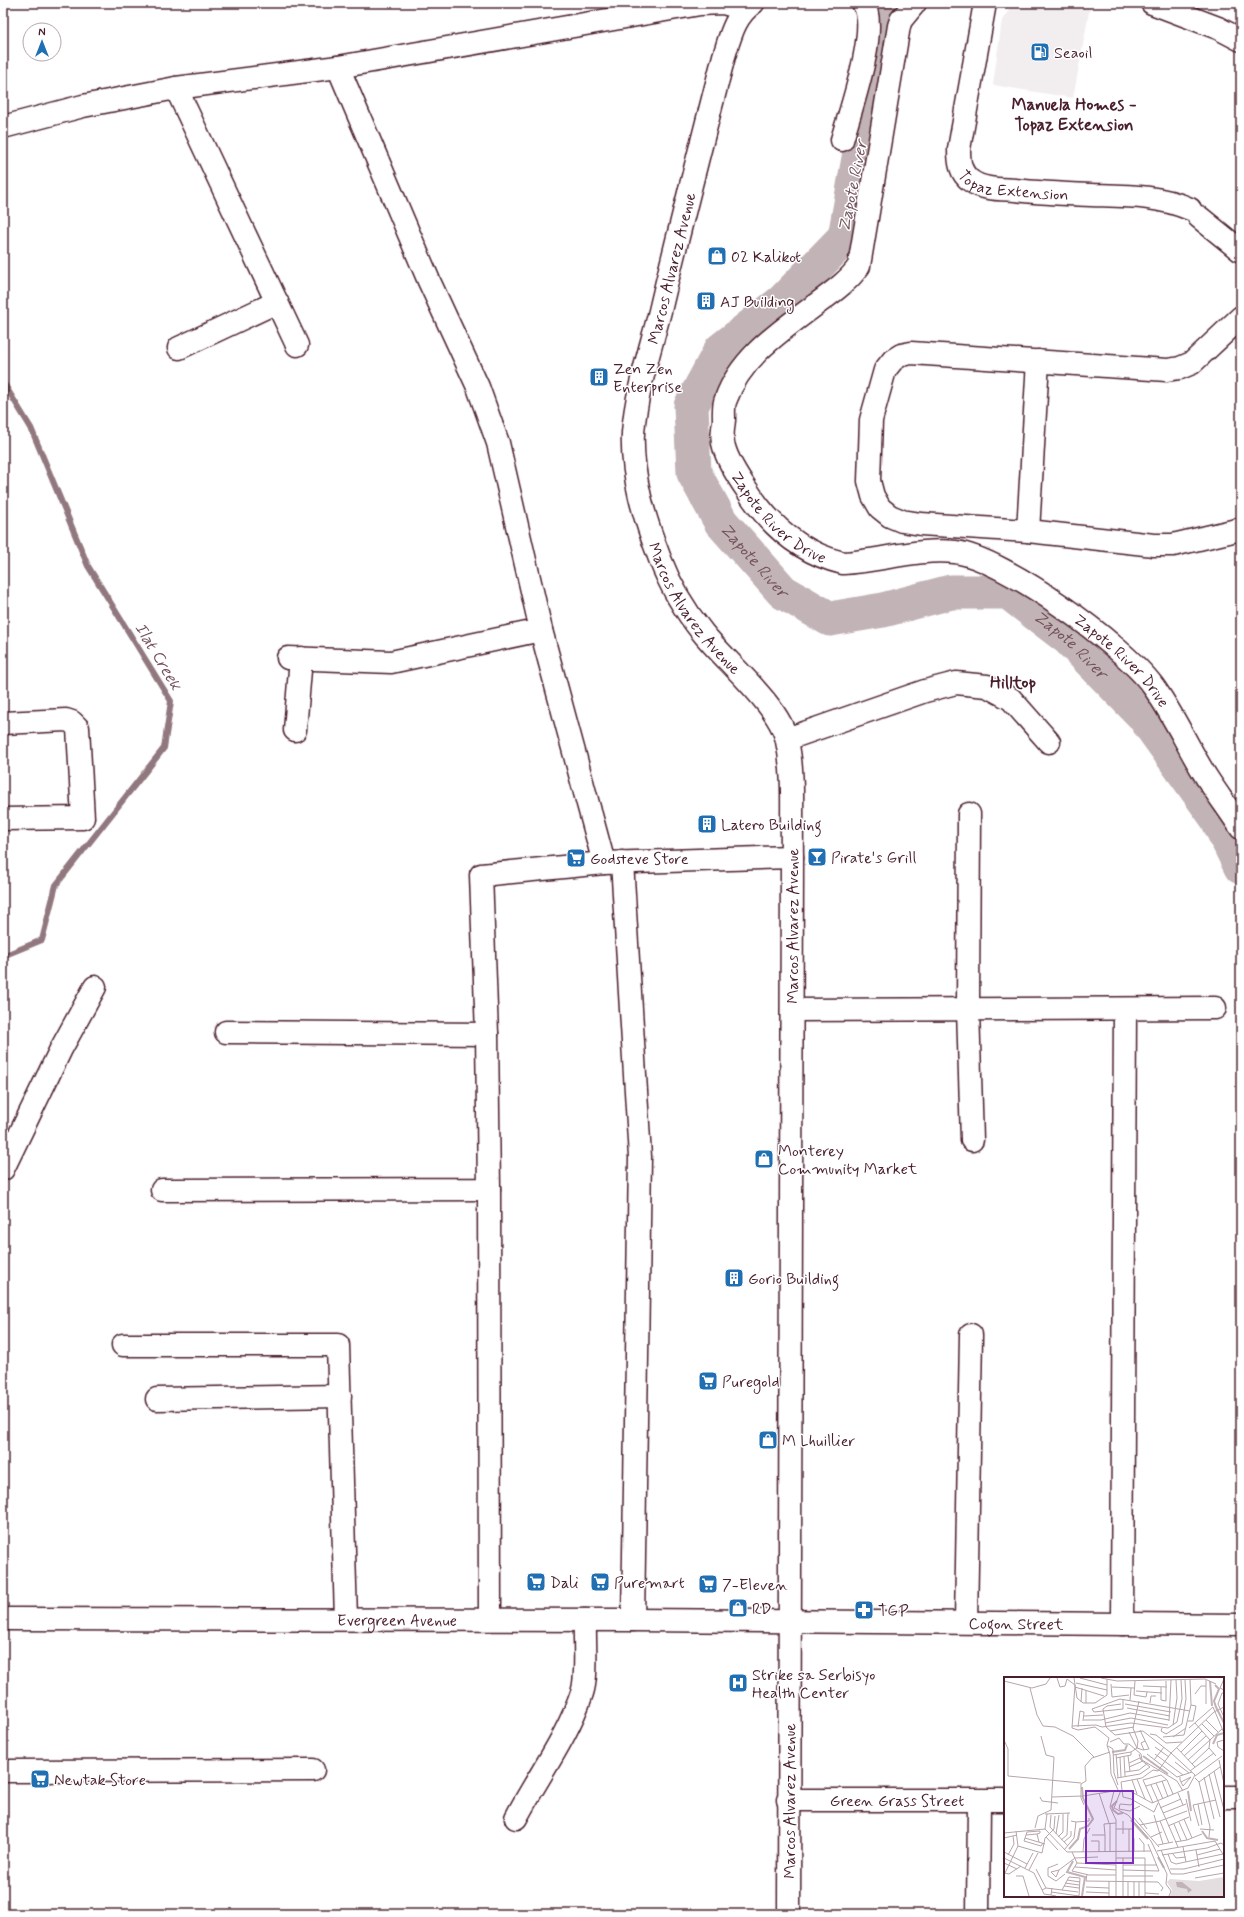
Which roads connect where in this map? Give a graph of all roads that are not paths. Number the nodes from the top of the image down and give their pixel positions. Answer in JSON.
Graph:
{"nodes":[{"id":1,"x":863,"y":3,"type":"edge"},
{"id":2,"x":915,"y":3,"type":"edge"},
{"id":3,"x":985,"y":3,"type":"edge"},
{"id":4,"x":1152,"y":3,"type":"edge"},
{"id":5,"x":749,"y":6,"type":"edge"},
{"id":6,"x":1241,"y":40,"type":"edge"},
{"id":7,"x":338,"y":67,"type":"junction"},
{"id":8,"x":176,"y":88,"type":"junction"},
{"id":9,"x":3,"y":127,"type":"edge"},
{"id":10,"x":842,"y":140,"type":"dead end"},
{"id":11,"x":1241,"y":251,"type":"edge"},
{"id":12,"x":277,"y":302,"type":"junction"},
{"id":13,"x":1241,"y":317,"type":"edge"},
{"id":14,"x":297,"y":346,"type":"dead end"},
{"id":15,"x":179,"y":348,"type":"dead end"},
{"id":16,"x":1038,"y":361,"type":"junction"},
{"id":17,"x":1241,"y":528,"type":"edge"},
{"id":18,"x":1028,"y":531,"type":"junction"},
{"id":19,"x":541,"y":630,"type":"junction"},
{"id":20,"x":3,"y":723,"type":"edge"},
{"id":21,"x":295,"y":730,"type":"dead end"},
{"id":22,"x":787,"y":739,"type":"junction"},
{"id":23,"x":1049,"y":742,"type":"dead end"},
{"id":24,"x":969,"y":814,"type":"dead end"},
{"id":25,"x":3,"y":819,"type":"edge"},
{"id":26,"x":1241,"y":828,"type":"edge"},
{"id":27,"x":792,"y":857,"type":"junction"},
{"id":28,"x":613,"y":862,"type":"junction"},
{"id":29,"x":95,"y":987,"type":"dead end"},
{"id":30,"x":1215,"y":1008,"type":"dead end"},
{"id":31,"x":968,"y":1009,"type":"junction"},
{"id":32,"x":1125,"y":1009,"type":"junction"},
{"id":33,"x":792,"y":1010,"type":"junction"},
{"id":34,"x":226,"y":1032,"type":"dead end"},
{"id":35,"x":488,"y":1034,"type":"junction"},
{"id":36,"x":972,"y":1140,"type":"dead end"},
{"id":37,"x":3,"y":1169,"type":"edge"},
{"id":38,"x":489,"y":1189,"type":"junction"},
{"id":39,"x":162,"y":1190,"type":"dead end"},
{"id":40,"x":971,"y":1335,"type":"dead end"},
{"id":41,"x":124,"y":1345,"type":"dead end"},
{"id":42,"x":340,"y":1396,"type":"junction"},
{"id":43,"x":157,"y":1399,"type":"dead end"},
{"id":44,"x":3,"y":1619,"type":"edge"},
{"id":45,"x":346,"y":1619,"type":"junction"},
{"id":46,"x":490,"y":1619,"type":"junction"},
{"id":47,"x":585,"y":1620,"type":"junction"},
{"id":48,"x":633,"y":1620,"type":"junction"},
{"id":49,"x":791,"y":1620,"type":"junction"},
{"id":50,"x":966,"y":1622,"type":"junction"},
{"id":51,"x":1122,"y":1624,"type":"junction"},
{"id":52,"x":1241,"y":1626,"type":"edge"},
{"id":53,"x":313,"y":1770,"type":"dead end"},
{"id":54,"x":3,"y":1771,"type":"edge"},
{"id":55,"x":1224,"y":1797,"type":"edge"},
{"id":56,"x":1241,"y":1797,"type":"edge"},
{"id":57,"x":788,"y":1800,"type":"junction"},
{"id":58,"x":1004,"y":1800,"type":"edge"},
{"id":59,"x":978,"y":1801,"type":"junction"},
{"id":60,"x":516,"y":1818,"type":"dead end"},
{"id":61,"x":789,"y":1914,"type":"edge"},
{"id":62,"x":978,"y":1914,"type":"edge"}],
"edges":[{"from":1,"to":10,"type":"street"},
{"from":2,"to":26,"type":"street","name":"Zapote River Drive"},
{"from":3,"to":11,"type":"street","name":"Topaz Extension"},
{"from":4,"to":6,"type":"street"},
{"from":5,"to":7,"type":"street"},
{"from":5,"to":22,"type":"street","name":"Marcos Alvarez Avenue"},
{"from":7,"to":8,"type":"street"},
{"from":7,"to":19,"type":"street"},
{"from":8,"to":9,"type":"street"},
{"from":8,"to":12,"type":"street"},
{"from":12,"to":14,"type":"street"},
{"from":12,"to":15,"type":"street"},
{"from":13,"to":16,"type":"street"},
{"from":16,"to":18,"type":"street"},
{"from":16,"to":18,"type":"street"},
{"from":17,"to":18,"type":"street"},
{"from":19,"to":21,"type":"street"},
{"from":19,"to":28,"type":"street"},
{"from":20,"to":25,"type":"street"},
{"from":22,"to":23,"type":"street"},
{"from":22,"to":27,"type":"street","name":"Marcos Alvarez Avenue"},
{"from":24,"to":31,"type":"street"},
{"from":27,"to":28,"type":"street"},
{"from":27,"to":33,"type":"street","name":"Marcos Alvarez Avenue"},
{"from":28,"to":35,"type":"street"},
{"from":28,"to":48,"type":"street"},
{"from":29,"to":37,"type":"street"},
{"from":30,"to":32,"type":"street"},
{"from":31,"to":32,"type":"street"},
{"from":31,"to":33,"type":"street"},
{"from":31,"to":36,"type":"street"},
{"from":32,"to":51,"type":"street"},
{"from":33,"to":49,"type":"street","name":"Marcos Alvarez Avenue"},
{"from":34,"to":35,"type":"street"},
{"from":35,"to":38,"type":"street"},
{"from":38,"to":39,"type":"street"},
{"from":38,"to":46,"type":"street"},
{"from":40,"to":50,"type":"street"},
{"from":41,"to":42,"type":"street"},
{"from":42,"to":43,"type":"street"},
{"from":42,"to":45,"type":"street"},
{"from":44,"to":45,"type":"street","name":"Evergreen Avenue"},
{"from":45,"to":46,"type":"street","name":"Evergreen Avenue"},
{"from":46,"to":47,"type":"street","name":"Evergreen Avenue"},
{"from":47,"to":48,"type":"street","name":"Evergreen Avenue"},
{"from":47,"to":60,"type":"street"},
{"from":48,"to":49,"type":"street","name":"Evergreen Avenue"},
{"from":49,"to":50,"type":"street","name":"Cogon Street"},
{"from":49,"to":57,"type":"street","name":"Marcos Alvarez Avenue"},
{"from":50,"to":51,"type":"street","name":"Cogon Street"},
{"from":51,"to":52,"type":"street","name":"Cogon Street"},
{"from":53,"to":54,"type":"street"},
{"from":55,"to":56,"type":"street"},
{"from":57,"to":59,"type":"street","name":"Green Grass Street"},
{"from":57,"to":61,"type":"street","name":"Marcos Alvarez Avenue"},
{"from":58,"to":59,"type":"street","name":"Green Grass Street"},
{"from":59,"to":62,"type":"street"}]}
